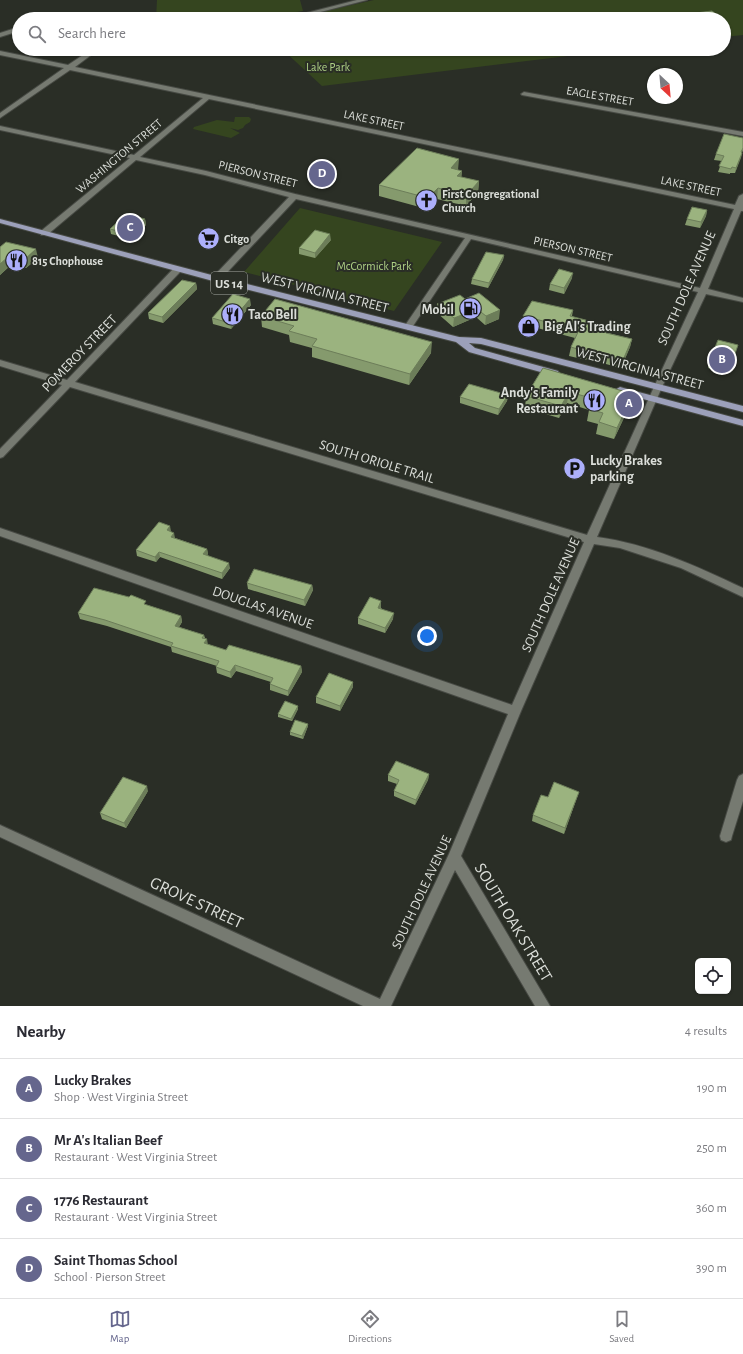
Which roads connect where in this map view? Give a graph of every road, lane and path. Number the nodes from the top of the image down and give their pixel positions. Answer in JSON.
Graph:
{"nodes":[{"id":1,"x":364,"y":0,"type":"edge"},
{"id":2,"x":315,"y":12,"type":"edge"},
{"id":3,"x":12,"y":31,"type":"edge"},
{"id":4,"x":0,"y":35,"type":"edge"},
{"id":5,"x":0,"y":53,"type":"edge"},
{"id":6,"x":12,"y":55,"type":"edge"},
{"id":7,"x":15,"y":56,"type":"edge"},
{"id":8,"x":86,"y":56,"type":"edge"},
{"id":9,"x":71,"y":67,"type":"junction"},
{"id":10,"x":524,"y":94,"type":"dead end"},
{"id":11,"x":209,"y":96,"type":"junction"},
{"id":12,"x":0,"y":116,"type":"edge"},
{"id":13,"x":0,"y":128,"type":"edge"},
{"id":14,"x":743,"y":134,"type":"edge"},
{"id":15,"x":134,"y":157,"type":"junction"},
{"id":16,"x":294,"y":196,"type":"junction"},
{"id":17,"x":743,"y":196,"type":"edge"},
{"id":18,"x":740,"y":208,"type":"edge"},
{"id":19,"x":0,"y":221,"type":"edge"},
{"id":20,"x":44,"y":233,"type":"junction"},
{"id":21,"x":469,"y":237,"type":"junction"},
{"id":22,"x":178,"y":269,"type":"junction"},
{"id":23,"x":216,"y":279,"type":"junction"},
{"id":24,"x":703,"y":291,"type":"junction"},
{"id":25,"x":743,"y":300,"type":"edge"},
{"id":26,"x":408,"y":327,"type":"junction"},
{"id":27,"x":459,"y":340,"type":"junction"},
{"id":28,"x":537,"y":356,"type":"junction"},
{"id":29,"x":0,"y":362,"type":"edge"},
{"id":30,"x":531,"y":367,"type":"junction"},
{"id":31,"x":562,"y":375,"type":"edge"},
{"id":32,"x":68,"y":383,"type":"junction"},
{"id":33,"x":607,"y":387,"type":"edge"},
{"id":34,"x":658,"y":387,"type":"junction"},
{"id":35,"x":653,"y":399,"type":"junction"},
{"id":36,"x":743,"y":409,"type":"edge"},
{"id":37,"x":743,"y":423,"type":"edge"},
{"id":38,"x":0,"y":455,"type":"edge"},
{"id":39,"x":0,"y":532,"type":"edge"},
{"id":40,"x":591,"y":540,"type":"junction"},
{"id":41,"x":743,"y":593,"type":"edge"},
{"id":42,"x":515,"y":711,"type":"junction"},
{"id":43,"x":743,"y":780,"type":"edge"},
{"id":44,"x":0,"y":831,"type":"edge"},
{"id":45,"x":726,"y":836,"type":"dead end"},
{"id":46,"x":454,"y":857,"type":"junction"},
{"id":47,"x":379,"y":1006,"type":"edge"},
{"id":48,"x":384,"y":1006,"type":"edge"},
{"id":49,"x":543,"y":1006,"type":"edge"}],
"edges":[{"from":1,"to":2,"type":"street"},
{"from":3,"to":4,"type":"street"},
{"from":5,"to":6,"type":"street","name":"LAKE STREET"},
{"from":7,"to":9,"type":"street","name":"LAKE STREET"},
{"from":8,"to":9,"type":"street"},
{"from":9,"to":11,"type":"street","name":"LAKE STREET"},
{"from":9,"to":12,"type":"street"},
{"from":10,"to":14,"type":"street","name":"EAGLE STREET"},
{"from":11,"to":15,"type":"street","name":"WASHINGTON STREET"},
{"from":11,"to":18,"type":"street","name":"LAKE STREET"},
{"from":13,"to":15,"type":"street","name":"PIERSON STREET"},
{"from":15,"to":16,"type":"street","name":"PIERSON STREET"},
{"from":15,"to":20,"type":"street","name":"WASHINGTON STREET"},
{"from":16,"to":21,"type":"street","name":"PIERSON STREET"},
{"from":16,"to":23,"type":"street"},
{"from":17,"to":18,"type":"street","name":"SOUTH DOLE AVENUE"},
{"from":18,"to":24,"type":"street","name":"SOUTH DOLE AVENUE"},
{"from":19,"to":20,"type":"main road","name":"WEST VIRGINIA STREET","number":"US 14"},
{"from":20,"to":22,"type":"main road","name":"WEST VIRGINIA STREET","number":"US 14"},
{"from":21,"to":24,"type":"street","name":"PIERSON STREET"},
{"from":21,"to":26,"type":"street"},
{"from":22,"to":23,"type":"main road","name":"WEST VIRGINIA STREET","number":"US 14"},
{"from":22,"to":32,"type":"street","name":"POMEROY STREET"},
{"from":23,"to":26,"type":"main road","name":"WEST VIRGINIA STREET","number":"US 14"},
{"from":24,"to":25,"type":"street","name":"PIERSON STREET"},
{"from":24,"to":34,"type":"street","name":"SOUTH DOLE AVENUE"},
{"from":26,"to":27,"type":"main road","name":"WEST VIRGINIA STREET","number":"US 14"},
{"from":27,"to":28,"type":"main road","name":"WEST VIRGINIA STREET","number":"US 14"},
{"from":27,"to":30,"type":"main road","name":"WEST VIRGINIA STREET","number":"US 14"},
{"from":28,"to":30,"type":"main road"},
{"from":28,"to":34,"type":"main road","name":"WEST VIRGINIA STREET","number":"US 14"},
{"from":29,"to":32,"type":"street","name":"SOUTH ORIOLE TRAIL"},
{"from":30,"to":31,"type":"main road","name":"WEST VIRGINIA STREET","number":"US 14"},
{"from":32,"to":38,"type":"street","name":"POMEROY STREET"},
{"from":32,"to":40,"type":"street","name":"SOUTH ORIOLE TRAIL"},
{"from":33,"to":35,"type":"main road","name":"WEST VIRGINIA STREET"},
{"from":34,"to":35,"type":"street","name":"SOUTH DOLE AVENUE"},
{"from":34,"to":36,"type":"main road","name":"WEST VIRGINIA STREET","number":"US 14"},
{"from":35,"to":37,"type":"main road","name":"WEST VIRGINIA STREET"},
{"from":35,"to":40,"type":"street","name":"SOUTH DOLE AVENUE"},
{"from":39,"to":42,"type":"street","name":"DOUGLAS AVENUE"},
{"from":40,"to":41,"type":"street","name":"SOUTH ORIOLE TRAIL"},
{"from":40,"to":42,"type":"street","name":"SOUTH DOLE AVENUE"},
{"from":42,"to":46,"type":"street","name":"SOUTH DOLE AVENUE"},
{"from":43,"to":45,"type":"street"},
{"from":44,"to":47,"type":"street","name":"GROVE STREET"},
{"from":46,"to":48,"type":"street","name":"SOUTH DOLE AVENUE"},
{"from":46,"to":49,"type":"street","name":"SOUTH OAK STREET"}]}
